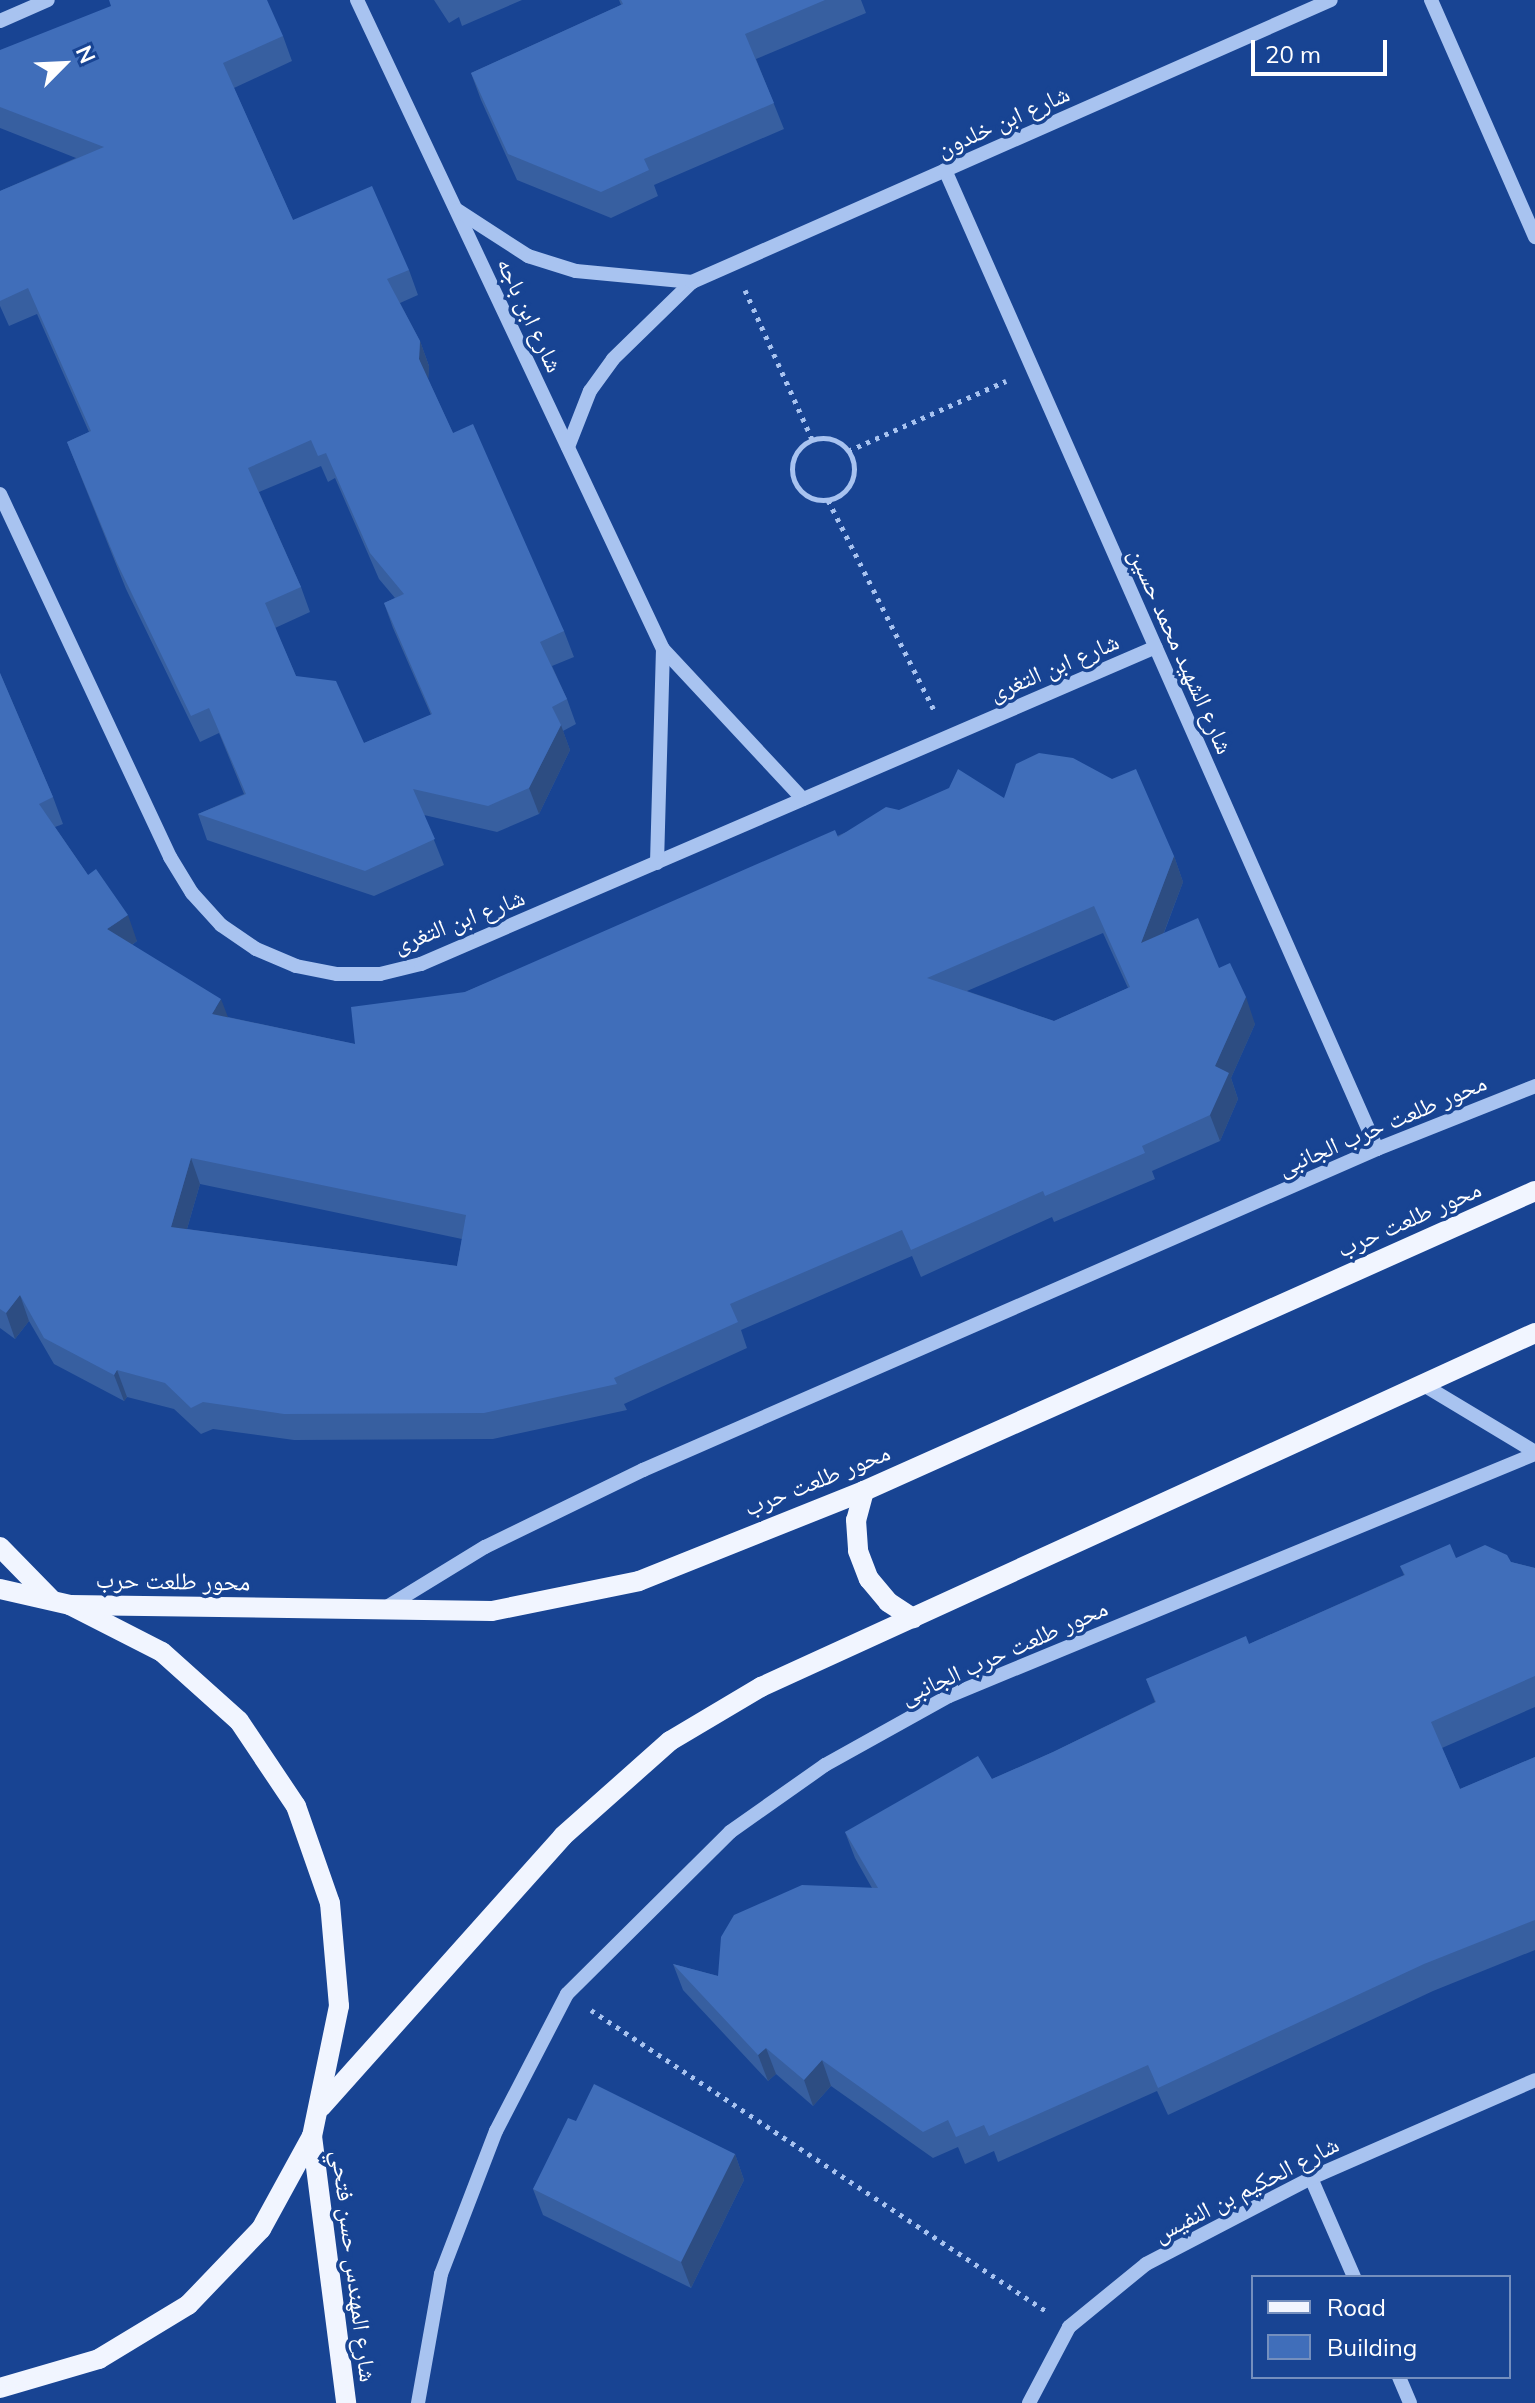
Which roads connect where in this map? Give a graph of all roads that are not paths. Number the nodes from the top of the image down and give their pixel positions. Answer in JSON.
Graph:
{"nodes":[{"id":1,"x":48,"y":0,"type":"edge"},
{"id":2,"x":357,"y":0,"type":"edge"},
{"id":3,"x":1331,"y":0,"type":"edge"},
{"id":4,"x":1431,"y":0,"type":"edge"},
{"id":5,"x":0,"y":21,"type":"edge"},
{"id":6,"x":945,"y":170,"type":"junction"},
{"id":7,"x":456,"y":210,"type":"junction"},
{"id":8,"x":1535,"y":237,"type":"edge"},
{"id":9,"x":692,"y":282,"type":"junction"},
{"id":10,"x":568,"y":447,"type":"junction"},
{"id":11,"x":0,"y":494,"type":"edge"},
{"id":12,"x":1156,"y":647,"type":"junction"},
{"id":13,"x":663,"y":649,"type":"junction"},
{"id":14,"x":803,"y":799,"type":"junction"},
{"id":15,"x":657,"y":863,"type":"junction"},
{"id":16,"x":1535,"y":1086,"type":"edge"},
{"id":17,"x":1377,"y":1149,"type":"junction"},
{"id":18,"x":1535,"y":1191,"type":"edge"},
{"id":19,"x":1535,"y":1333,"type":"edge"},
{"id":20,"x":1422,"y":1384,"type":"junction"},
{"id":21,"x":1535,"y":1453,"type":"edge"},
{"id":22,"x":864,"y":1491,"type":"junction"},
{"id":23,"x":0,"y":1547,"type":"edge"},
{"id":24,"x":0,"y":1589,"type":"edge"},
{"id":25,"x":61,"y":1602,"type":"junction"},
{"id":26,"x":378,"y":1612,"type":"junction"},
{"id":27,"x":913,"y":1618,"type":"junction"},
{"id":28,"x":1535,"y":2080,"type":"edge"},
{"id":29,"x":321,"y":2107,"type":"junction"},
{"id":30,"x":312,"y":2136,"type":"junction"},
{"id":31,"x":1311,"y":2178,"type":"junction"},
{"id":32,"x":1353,"y":2275,"type":"edge"},
{"id":33,"x":1400,"y":2379,"type":"edge"},
{"id":34,"x":0,"y":2388,"type":"edge"},
{"id":35,"x":346,"y":2403,"type":"edge"},
{"id":36,"x":418,"y":2403,"type":"edge"},
{"id":37,"x":1029,"y":2403,"type":"edge"},
{"id":38,"x":1410,"y":2403,"type":"edge"}],
"edges":[{"from":1,"to":5,"type":"street"},
{"from":2,"to":7,"type":"street","name":"شارع ابن باجه"},
{"from":3,"to":6,"type":"street","name":"شارع ابن خلدون"},
{"from":4,"to":8,"type":"street"},
{"from":6,"to":9,"type":"street","name":"شارع ابن خلدون"},
{"from":6,"to":12,"type":"street","name":"شارع الشهيد محمد حسين"},
{"from":7,"to":9,"type":"street","name":"شارع ابن خلدون"},
{"from":7,"to":10,"type":"street","name":"شارع ابن باجه"},
{"from":9,"to":10,"type":"street","name":"شارع ابن خلدون"},
{"from":10,"to":13,"type":"street","name":"شارع ابن باجه"},
{"from":11,"to":15,"type":"street","name":"شارع ابن التغرى"},
{"from":12,"to":14,"type":"street","name":"شارع ابن التغرى"},
{"from":12,"to":17,"type":"street","name":"شارع الشهيد محمد حسين"},
{"from":13,"to":14,"type":"street","name":"شارع ابن باجه"},
{"from":13,"to":15,"type":"street","name":"شارع ابن باجه"},
{"from":14,"to":15,"type":"street","name":"شارع ابن التغرى"},
{"from":16,"to":17,"type":"street","name":"محور طلعت حرب الجانبى"},
{"from":17,"to":26,"type":"street","name":"محور طلعت حرب الجانبى"},
{"from":18,"to":22,"type":"main road","name":"محور طلعت حرب"},
{"from":19,"to":20,"type":"main road"},
{"from":20,"to":21,"type":"street"},
{"from":20,"to":27,"type":"main road"},
{"from":21,"to":36,"type":"street","name":"محور طلعت حرب الجانبى"},
{"from":22,"to":26,"type":"main road","name":"محور طلعت حرب"},
{"from":22,"to":27,"type":"main road"},
{"from":23,"to":25,"type":"main road"},
{"from":24,"to":25,"type":"main road"},
{"from":25,"to":26,"type":"main road","name":"محور طلعت حرب"},
{"from":25,"to":29,"type":"main road"},
{"from":27,"to":29,"type":"main road"},
{"from":28,"to":31,"type":"street","name":"شارع الحكيم بن النفيس"},
{"from":29,"to":30,"type":"main road"},
{"from":30,"to":34,"type":"main road"},
{"from":30,"to":35,"type":"main road","name":"شارع المهندس حسن فتحي"},
{"from":31,"to":32,"type":"street"},
{"from":31,"to":37,"type":"street","name":"شارع الحكيم بن النفيس"},
{"from":33,"to":38,"type":"street"}]}
